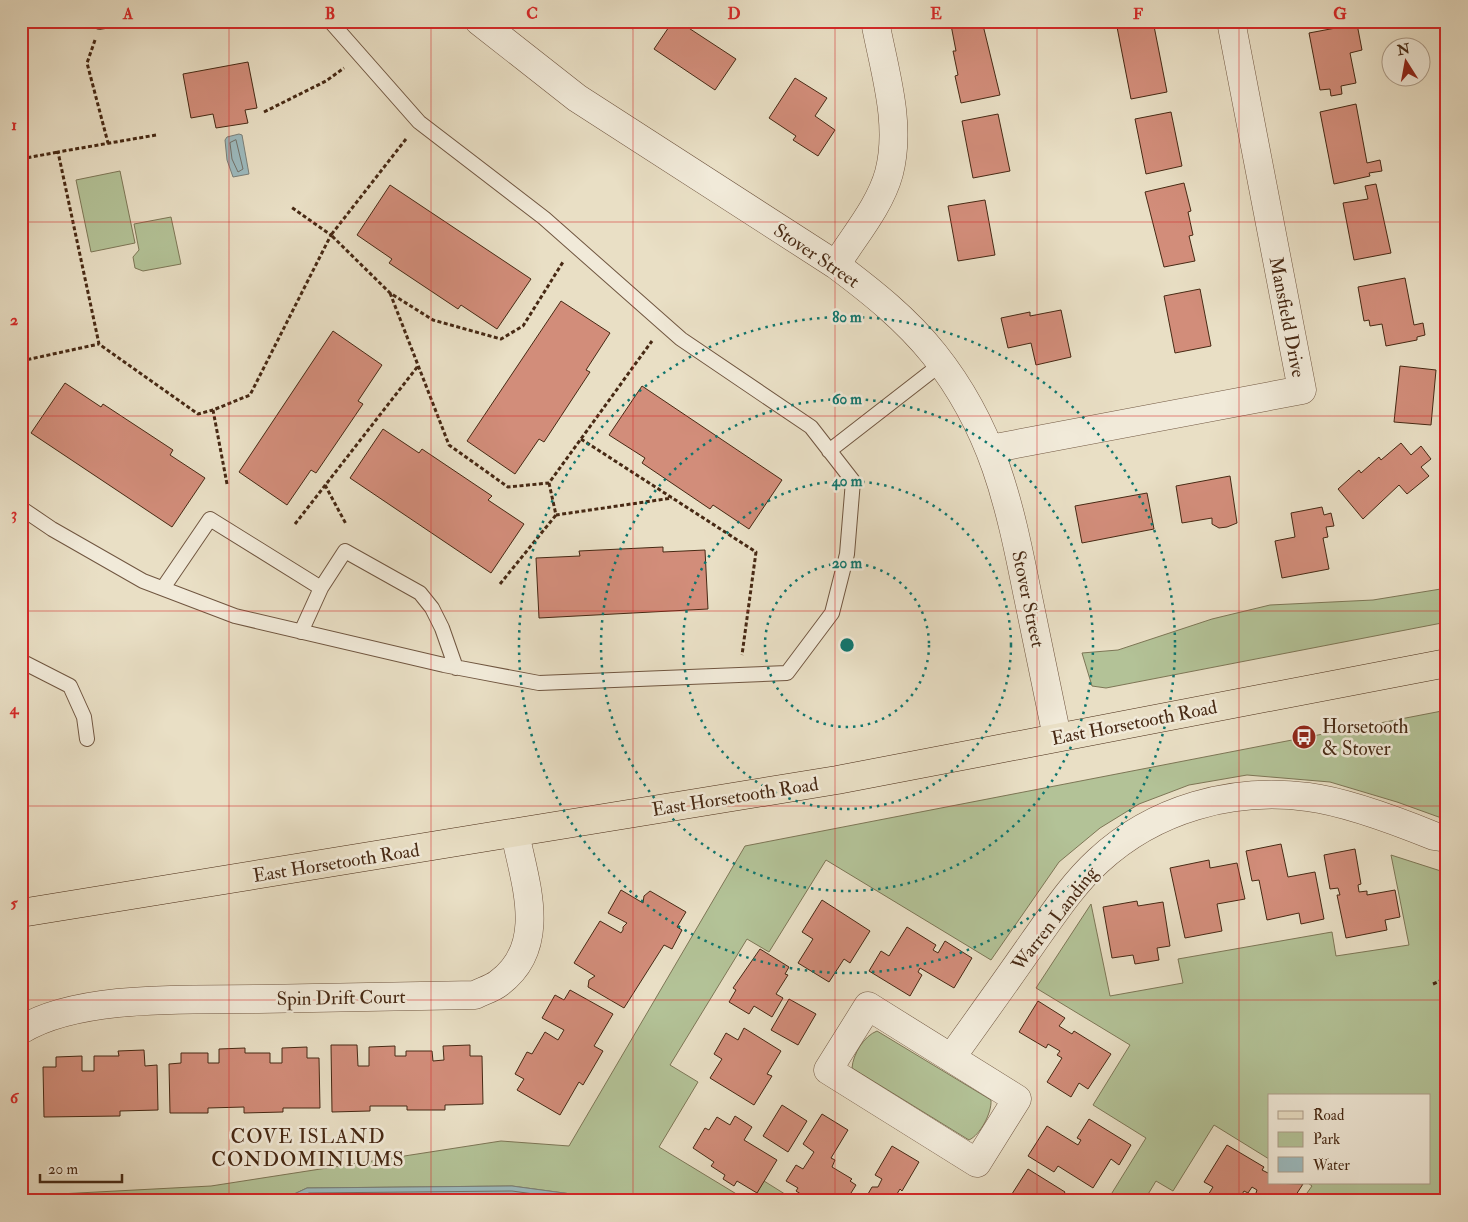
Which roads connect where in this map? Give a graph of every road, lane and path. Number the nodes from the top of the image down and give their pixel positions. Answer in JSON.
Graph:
{"nodes":[{"id":1,"x":330,"y":21,"type":"edge"},
{"id":2,"x":479,"y":21,"type":"edge"},
{"id":3,"x":874,"y":21,"type":"edge"},
{"id":4,"x":1231,"y":21,"type":"edge"},
{"id":5,"x":103,"y":22,"type":"edge"},
{"id":6,"x":361,"y":57,"type":"junction"},
{"id":7,"x":264,"y":112,"type":"dead end"},
{"id":8,"x":419,"y":122,"type":"junction"},
{"id":9,"x":156,"y":135,"type":"dead end"},
{"id":10,"x":108,"y":143,"type":"junction"},
{"id":11,"x":58,"y":152,"type":"junction"},
{"id":12,"x":21,"y":159,"type":"edge"},
{"id":13,"x":291,"y":207,"type":"dead end"},
{"id":14,"x":331,"y":235,"type":"junction"},
{"id":15,"x":574,"y":245,"type":"junction"},
{"id":16,"x":836,"y":265,"type":"junction"},
{"id":17,"x":390,"y":293,"type":"junction"},
{"id":18,"x":665,"y":324,"type":"junction"},
{"id":19,"x":99,"y":344,"type":"junction"},
{"id":20,"x":21,"y":361,"type":"edge"},
{"id":21,"x":941,"y":364,"type":"junction"},
{"id":22,"x":418,"y":366,"type":"junction"},
{"id":23,"x":213,"y":410,"type":"junction"},
{"id":24,"x":581,"y":439,"type":"junction"},
{"id":25,"x":990,"y":449,"type":"junction"},
{"id":26,"x":829,"y":451,"type":"junction"},
{"id":27,"x":549,"y":483,"type":"junction"},
{"id":28,"x":227,"y":484,"type":"dead end"},
{"id":29,"x":325,"y":485,"type":"junction"},
{"id":30,"x":672,"y":498,"type":"junction"},
{"id":31,"x":21,"y":508,"type":"edge"},
{"id":32,"x":556,"y":515,"type":"junction"},
{"id":33,"x":295,"y":524,"type":"dead end"},
{"id":34,"x":346,"y":524,"type":"dead end"},
{"id":35,"x":500,"y":584,"type":"dead end"},
{"id":36,"x":163,"y":588,"type":"junction"},
{"id":37,"x":321,"y":588,"type":"junction"},
{"id":38,"x":301,"y":632,"type":"junction"},
{"id":39,"x":21,"y":661,"type":"edge"},
{"id":40,"x":1447,"y":662,"type":"edge"},
{"id":41,"x":456,"y":668,"type":"junction"},
{"id":42,"x":739,"y":676,"type":"junction"},
{"id":43,"x":1057,"y":737,"type":"junction"},
{"id":44,"x":87,"y":739,"type":"dead end"},
{"id":45,"x":515,"y":833,"type":"junction"},
{"id":46,"x":1447,"y":838,"type":"edge"},
{"id":47,"x":21,"y":913,"type":"edge"},
{"id":48,"x":1447,"y":978,"type":"edge"},
{"id":49,"x":1433,"y":984,"type":"dead end"},
{"id":50,"x":21,"y":1030,"type":"edge"},
{"id":51,"x":951,"y":1058,"type":"junction"}],
"edges":[{"from":1,"to":6,"type":"lane"},
{"from":2,"to":16,"type":"street","name":"Stover Street"},
{"from":3,"to":16,"type":"street"},
{"from":4,"to":25,"type":"street","name":"Mansfield Drive"},
{"from":5,"to":10,"type":"path"},
{"from":6,"to":7,"type":"path"},
{"from":6,"to":8,"type":"lane"},
{"from":8,"to":14,"type":"path"},
{"from":8,"to":15,"type":"lane"},
{"from":9,"to":10,"type":"path"},
{"from":10,"to":11,"type":"path"},
{"from":11,"to":12,"type":"path"},
{"from":11,"to":19,"type":"path"},
{"from":13,"to":14,"type":"path"},
{"from":14,"to":17,"type":"path"},
{"from":14,"to":23,"type":"path"},
{"from":15,"to":17,"type":"path"},
{"from":15,"to":18,"type":"lane"},
{"from":16,"to":21,"type":"street","name":"Stover Street"},
{"from":17,"to":22,"type":"path"},
{"from":18,"to":24,"type":"path"},
{"from":18,"to":26,"type":"lane"},
{"from":19,"to":20,"type":"path"},
{"from":19,"to":23,"type":"path"},
{"from":21,"to":25,"type":"street","name":"Stover Street"},
{"from":21,"to":26,"type":"lane"},
{"from":22,"to":27,"type":"path"},
{"from":22,"to":29,"type":"path"},
{"from":23,"to":28,"type":"path"},
{"from":24,"to":27,"type":"path"},
{"from":24,"to":30,"type":"path"},
{"from":25,"to":43,"type":"street","name":"Stover Street"},
{"from":26,"to":42,"type":"lane"},
{"from":27,"to":32,"type":"path"},
{"from":29,"to":33,"type":"path"},
{"from":29,"to":34,"type":"path"},
{"from":30,"to":32,"type":"path"},
{"from":30,"to":42,"type":"path"},
{"from":31,"to":36,"type":"lane"},
{"from":32,"to":35,"type":"path"},
{"from":36,"to":37,"type":"lane"},
{"from":36,"to":38,"type":"lane"},
{"from":37,"to":38,"type":"lane"},
{"from":37,"to":41,"type":"lane"},
{"from":38,"to":41,"type":"lane"},
{"from":39,"to":44,"type":"lane"},
{"from":40,"to":43,"type":"main road","name":"East Horsetooth Road"},
{"from":41,"to":42,"type":"lane"},
{"from":43,"to":45,"type":"main road","name":"East Horsetooth Road"},
{"from":45,"to":47,"type":"main road","name":"East Horsetooth Road"},
{"from":45,"to":50,"type":"street","name":"Spin Drift Court"},
{"from":46,"to":51,"type":"street","name":"Warren Landing"},
{"from":48,"to":49,"type":"path"},
{"from":51,"to":51,"type":"street"}]}
